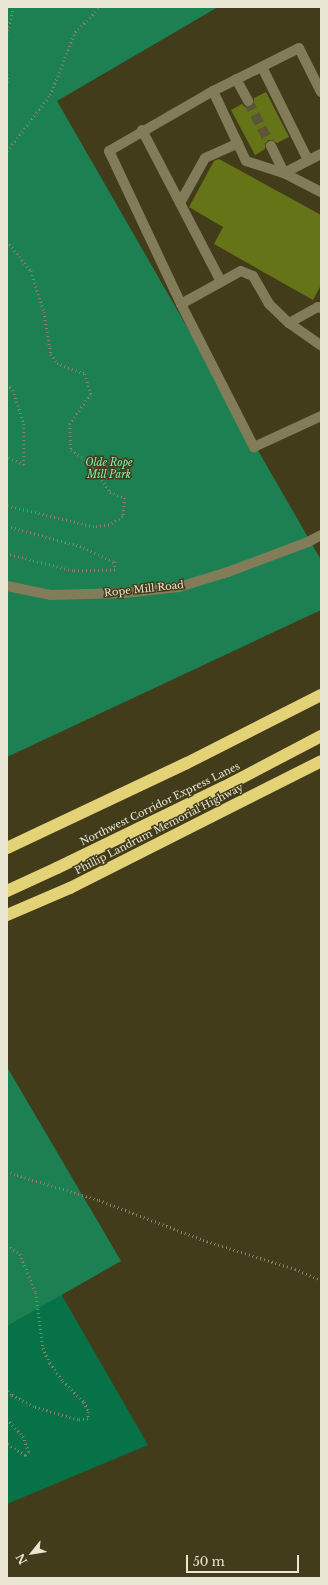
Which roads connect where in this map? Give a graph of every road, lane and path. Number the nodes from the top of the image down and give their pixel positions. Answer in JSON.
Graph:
{"nodes":[{"id":1,"x":13,"y":7,"type":"edge"},
{"id":2,"x":100,"y":7,"type":"edge"},
{"id":3,"x":7,"y":35,"type":"edge"},
{"id":4,"x":262,"y":67,"type":"junction"},
{"id":5,"x":7,"y":70,"type":"edge"},
{"id":6,"x":236,"y":79,"type":"junction"},
{"id":7,"x":7,"y":83,"type":"edge"},
{"id":8,"x":213,"y":91,"type":"junction"},
{"id":9,"x":321,"y":92,"type":"edge"},
{"id":10,"x":248,"y":101,"type":"tunnel mouth"},
{"id":11,"x":142,"y":130,"type":"junction"},
{"id":12,"x":238,"y":143,"type":"junction"},
{"id":13,"x":271,"y":146,"type":"tunnel mouth"},
{"id":14,"x":7,"y":151,"type":"edge"},
{"id":15,"x":321,"y":154,"type":"edge"},
{"id":16,"x":308,"y":160,"type":"junction"},
{"id":17,"x":284,"y":173,"type":"junction"},
{"id":18,"x":321,"y":192,"type":"edge"},
{"id":19,"x":180,"y":203,"type":"junction"},
{"id":20,"x":7,"y":240,"type":"edge"},
{"id":21,"x":221,"y":282,"type":"junction"},
{"id":22,"x":181,"y":304,"type":"junction"},
{"id":23,"x":321,"y":308,"type":"edge"},
{"id":24,"x":289,"y":323,"type":"junction"},
{"id":25,"x":321,"y":345,"type":"edge"},
{"id":26,"x":7,"y":384,"type":"edge"},
{"id":27,"x":321,"y":416,"type":"edge"},
{"id":28,"x":7,"y":457,"type":"edge"},
{"id":29,"x":7,"y":506,"type":"edge"},
{"id":30,"x":7,"y":526,"type":"edge"},
{"id":31,"x":321,"y":535,"type":"edge"},
{"id":32,"x":7,"y":554,"type":"edge"},
{"id":33,"x":7,"y":586,"type":"edge"},
{"id":34,"x":321,"y":695,"type":"edge"},
{"id":35,"x":321,"y":736,"type":"edge"},
{"id":36,"x":321,"y":761,"type":"edge"},
{"id":37,"x":7,"y":848,"type":"edge"},
{"id":38,"x":7,"y":890,"type":"edge"},
{"id":39,"x":7,"y":915,"type":"edge"},
{"id":40,"x":7,"y":1170,"type":"edge"},
{"id":41,"x":7,"y":1245,"type":"edge"},
{"id":42,"x":321,"y":1280,"type":"edge"},
{"id":43,"x":7,"y":1389,"type":"edge"},
{"id":44,"x":7,"y":1419,"type":"edge"},
{"id":45,"x":7,"y":1444,"type":"edge"}],
"edges":[{"from":1,"to":3,"type":"path"},
{"from":2,"to":14,"type":"path"},
{"from":4,"to":6,"type":"street"},
{"from":4,"to":9,"type":"street"},
{"from":4,"to":16,"type":"street"},
{"from":5,"to":7,"type":"path"},
{"from":6,"to":8,"type":"street"},
{"from":6,"to":10,"type":"street"},
{"from":8,"to":11,"type":"street"},
{"from":8,"to":12,"type":"street"},
{"from":11,"to":19,"type":"street"},
{"from":11,"to":22,"type":"street"},
{"from":12,"to":17,"type":"street"},
{"from":12,"to":19,"type":"street"},
{"from":13,"to":17,"type":"street"},
{"from":15,"to":16,"type":"street"},
{"from":16,"to":17,"type":"street"},
{"from":17,"to":18,"type":"street"},
{"from":19,"to":21,"type":"street"},
{"from":20,"to":29,"type":"path"},
{"from":21,"to":22,"type":"street"},
{"from":21,"to":24,"type":"street"},
{"from":22,"to":27,"type":"street"},
{"from":23,"to":24,"type":"street"},
{"from":24,"to":25,"type":"street"},
{"from":26,"to":28,"type":"path"},
{"from":30,"to":32,"type":"path"},
{"from":31,"to":33,"type":"street","name":"Rope Mill Road"},
{"from":34,"to":37,"type":"highway"},
{"from":35,"to":38,"type":"highway","name":"Northwest Corridor Express Lanes"},
{"from":36,"to":39,"type":"highway","name":"Phillip Landrum Memorial Highway"},
{"from":40,"to":42,"type":"path"},
{"from":41,"to":43,"type":"path"},
{"from":44,"to":45,"type":"path"}]}
